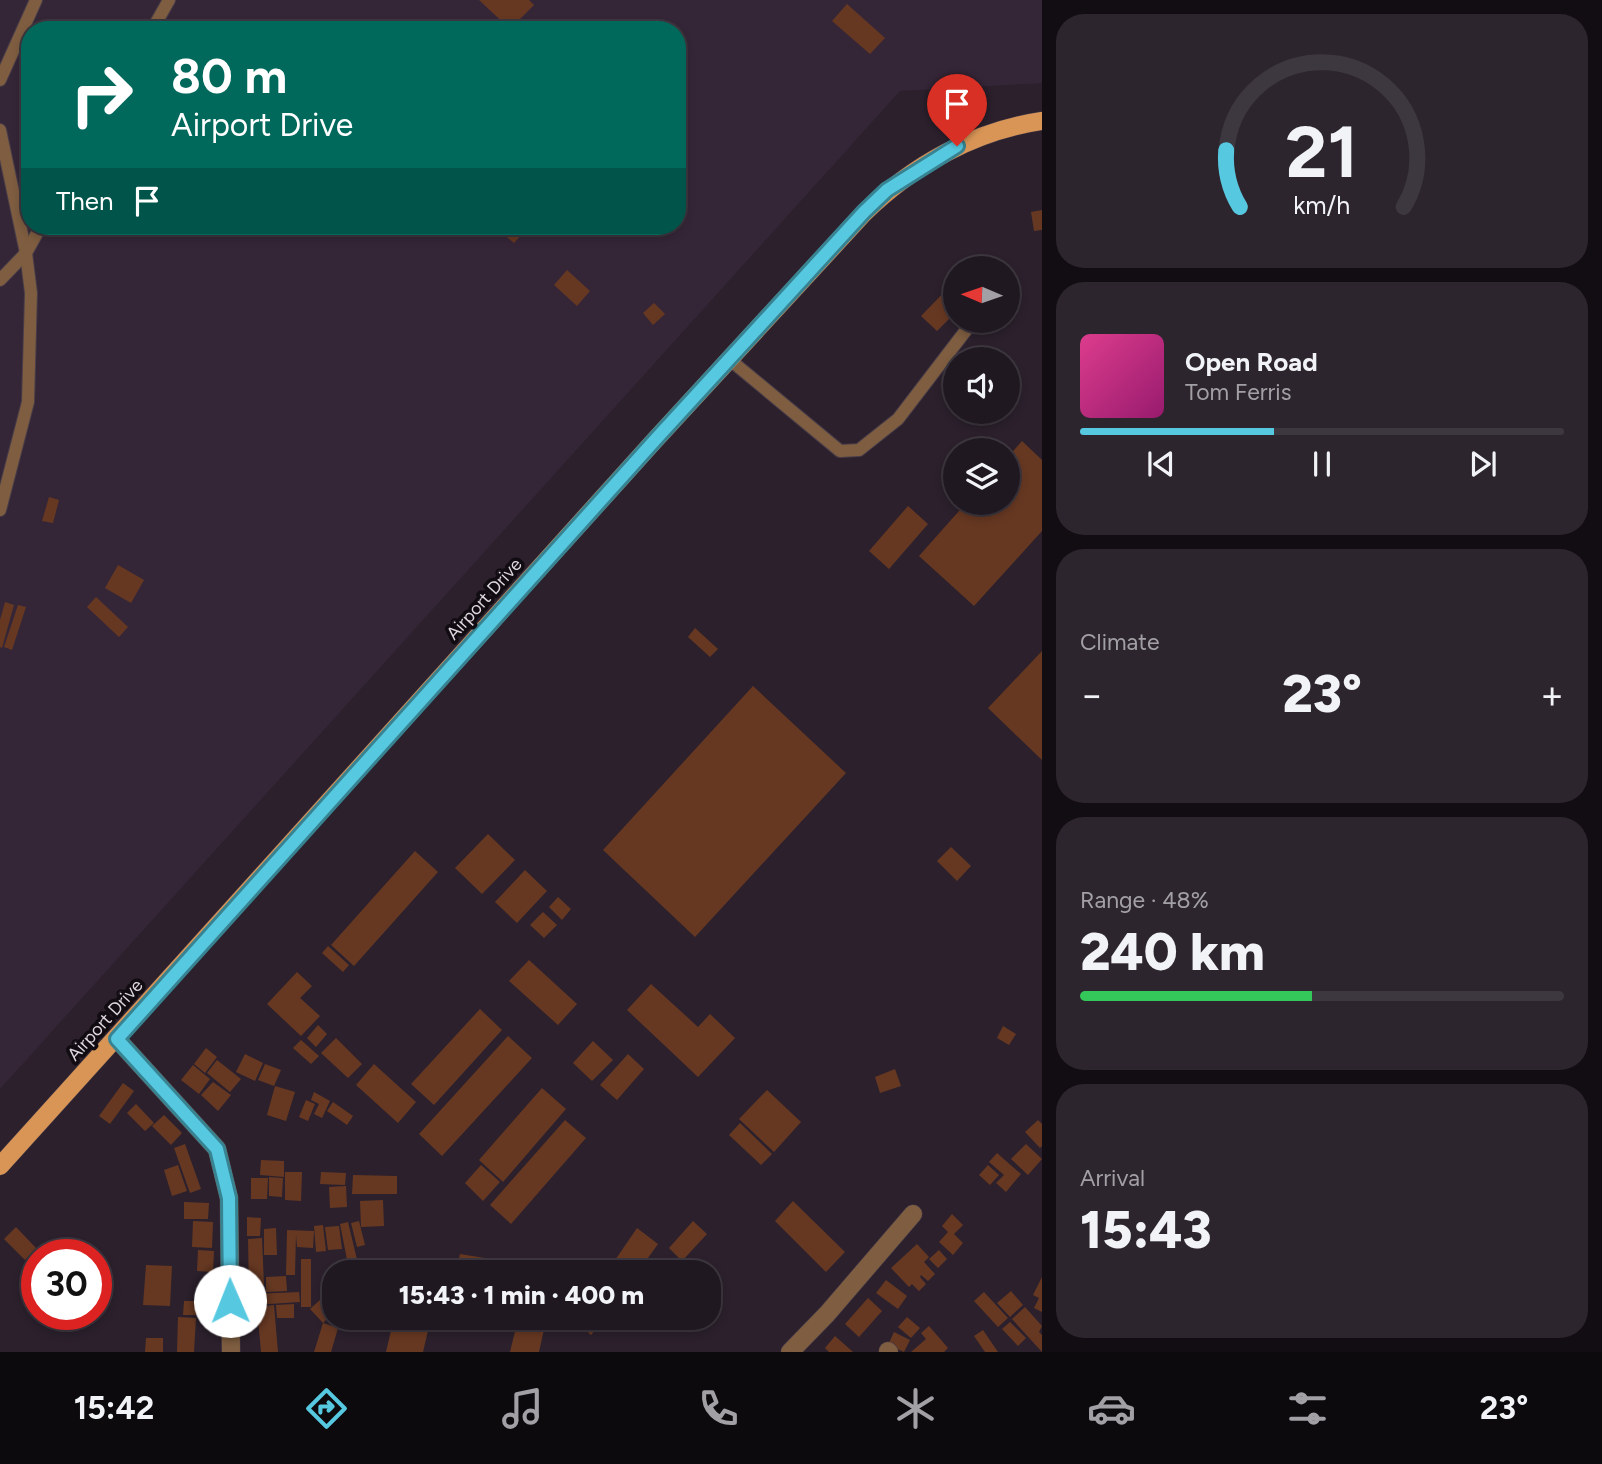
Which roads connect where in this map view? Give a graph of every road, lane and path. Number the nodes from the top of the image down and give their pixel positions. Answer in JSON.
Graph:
{"nodes":[{"id":1,"x":36,"y":0,"type":"edge"},
{"id":2,"x":169,"y":0,"type":"edge"},
{"id":3,"x":26,"y":21,"type":"edge"},
{"id":4,"x":157,"y":21,"type":"edge"},
{"id":5,"x":21,"y":33,"type":"edge"},
{"id":6,"x":0,"y":79,"type":"edge"},
{"id":7,"x":1042,"y":121,"type":"edge"},
{"id":8,"x":0,"y":131,"type":"edge"},
{"id":9,"x":21,"y":230,"type":"edge"},
{"id":10,"x":22,"y":235,"type":"edge"},
{"id":11,"x":36,"y":235,"type":"edge"},
{"id":12,"x":26,"y":253,"type":"junction"},
{"id":13,"x":0,"y":280,"type":"edge"},
{"id":14,"x":964,"y":333,"type":"edge"},
{"id":15,"x":729,"y":359,"type":"junction"},
{"id":16,"x":0,"y":510,"type":"edge"},
{"id":17,"x":117,"y":1039,"type":"junction"},
{"id":18,"x":0,"y":1166,"type":"edge"},
{"id":19,"x":913,"y":1214,"type":"dead end"},
{"id":20,"x":232,"y":1352,"type":"edge"},
{"id":21,"x":790,"y":1352,"type":"edge"}],
"edges":[{"from":1,"to":3,"type":"lane"},
{"from":2,"to":4,"type":"lane"},
{"from":5,"to":6,"type":"lane"},
{"from":7,"to":15,"type":"main road","name":"Airport Drive"},
{"from":8,"to":9,"type":"lane"},
{"from":10,"to":12,"type":"lane"},
{"from":11,"to":12,"type":"lane"},
{"from":12,"to":13,"type":"lane"},
{"from":12,"to":16,"type":"lane"},
{"from":14,"to":15,"type":"lane"},
{"from":15,"to":17,"type":"main road","name":"Airport Drive"},
{"from":17,"to":18,"type":"main road","name":"Airport Drive"},
{"from":17,"to":20,"type":"street"},
{"from":19,"to":21,"type":"street"}]}
